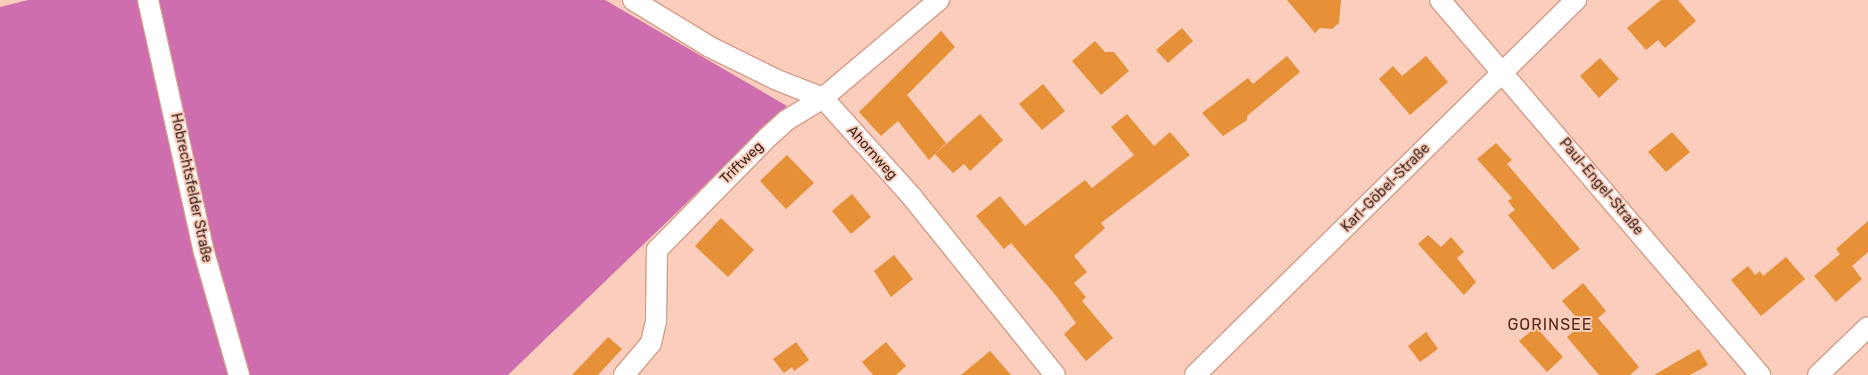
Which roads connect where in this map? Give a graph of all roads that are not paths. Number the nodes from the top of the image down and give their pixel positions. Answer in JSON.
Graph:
{"nodes":[{"id":1,"x":148,"y":0,"type":"edge"},
{"id":2,"x":633,"y":0,"type":"edge"},
{"id":3,"x":939,"y":0,"type":"edge"},
{"id":4,"x":1440,"y":0,"type":"edge"},
{"id":5,"x":1576,"y":0,"type":"edge"},
{"id":6,"x":1503,"y":72,"type":"junction"},
{"id":7,"x":823,"y":98,"type":"junction"},
{"id":8,"x":1868,"y":327,"type":"edge"},
{"id":9,"x":239,"y":375,"type":"edge"},
{"id":10,"x":624,"y":375,"type":"edge"},
{"id":11,"x":1055,"y":375,"type":"edge"},
{"id":12,"x":1195,"y":375,"type":"edge"},
{"id":13,"x":1760,"y":375,"type":"edge"},
{"id":14,"x":1818,"y":375,"type":"edge"}],
"edges":[{"from":1,"to":9,"type":"street","name":"Hobrechtsfelder Straße"},
{"from":2,"to":7,"type":"street","name":"Ahornweg"},
{"from":3,"to":7,"type":"street","name":"Triftweg"},
{"from":4,"to":6,"type":"street","name":"Paul-Engel-Straße"},
{"from":5,"to":6,"type":"street","name":"Karl-Göbel-Straße"},
{"from":6,"to":12,"type":"street","name":"Karl-Göbel-Straße"},
{"from":6,"to":13,"type":"street","name":"Paul-Engel-Straße"},
{"from":7,"to":10,"type":"street","name":"Triftweg"},
{"from":7,"to":11,"type":"street","name":"Ahornweg"},
{"from":8,"to":14,"type":"street"}]}
